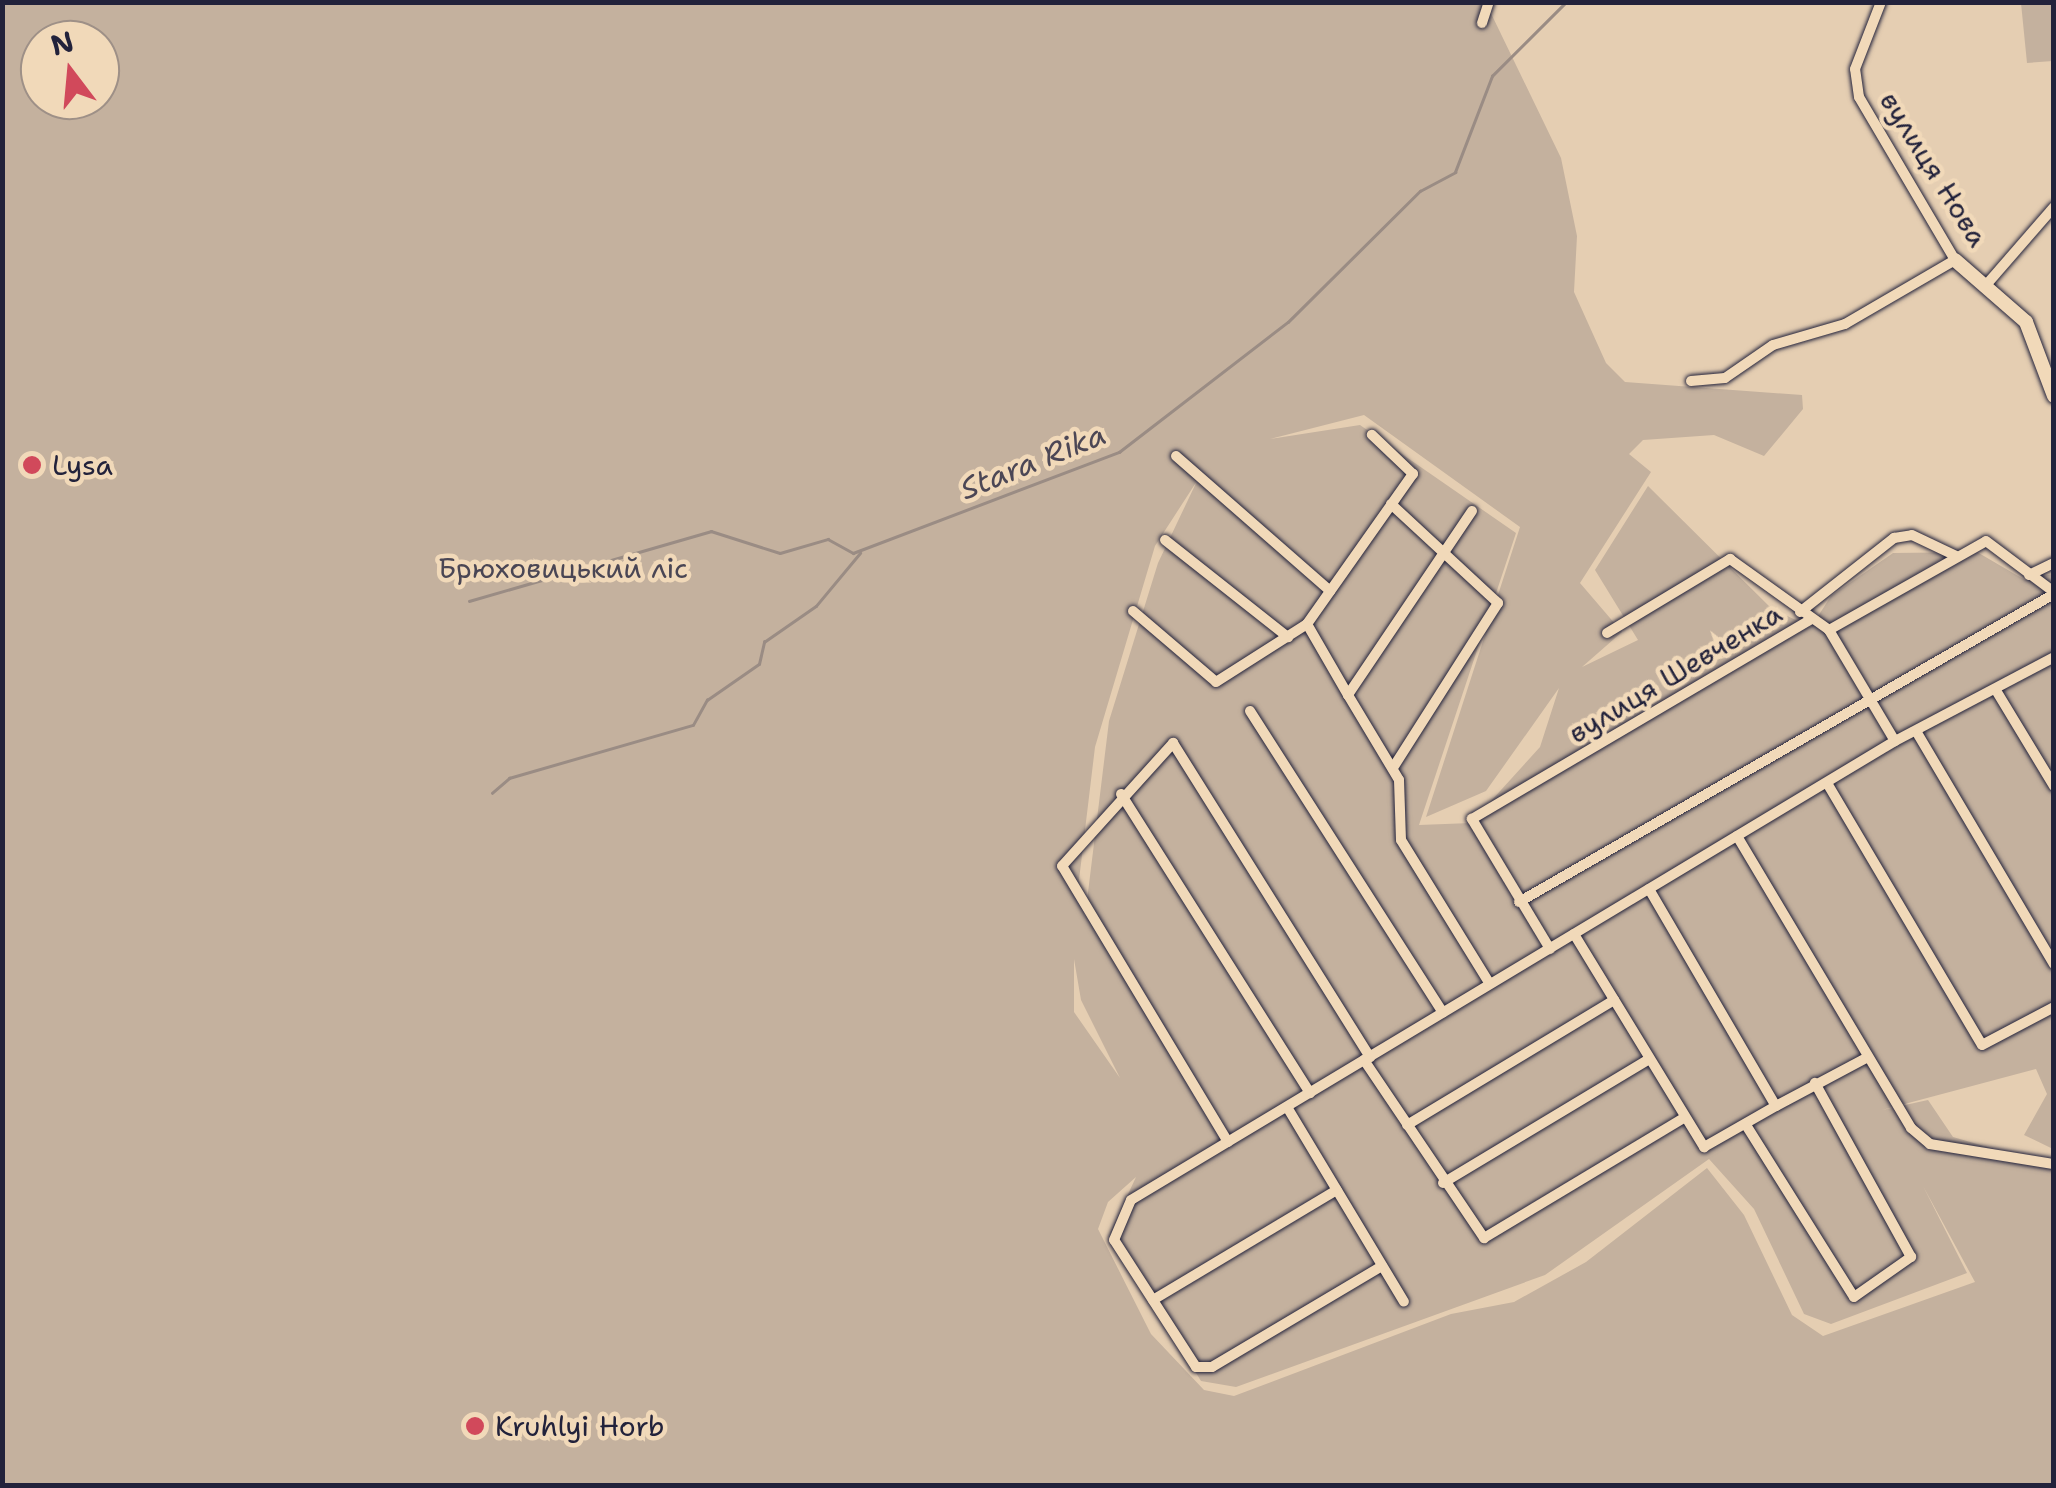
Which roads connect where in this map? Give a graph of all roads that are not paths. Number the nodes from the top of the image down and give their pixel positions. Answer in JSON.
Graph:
{"nodes":[{"id":1,"x":1489,"y":2,"type":"edge"},
{"id":2,"x":1880,"y":2,"type":"edge"},
{"id":3,"x":1482,"y":22,"type":"dead end"},
{"id":4,"x":2054,"y":208,"type":"edge"},
{"id":5,"x":1955,"y":260,"type":"junction"},
{"id":6,"x":1987,"y":284,"type":"junction"},
{"id":7,"x":1690,"y":381,"type":"dead end"},
{"id":8,"x":2054,"y":396,"type":"edge"},
{"id":9,"x":1372,"y":435,"type":"dead end"},
{"id":10,"x":1176,"y":456,"type":"dead end"},
{"id":11,"x":1391,"y":504,"type":"junction"},
{"id":12,"x":1472,"y":511,"type":"dead end"},
{"id":13,"x":1164,"y":540,"type":"dead end"},
{"id":14,"x":1446,"y":550,"type":"junction"},
{"id":15,"x":1956,"y":556,"type":"junction"},
{"id":16,"x":2054,"y":562,"type":"edge"},
{"id":17,"x":2029,"y":575,"type":"junction"},
{"id":18,"x":1330,"y":591,"type":"junction"},
{"id":19,"x":2054,"y":593,"type":"edge"},
{"id":20,"x":1133,"y":612,"type":"dead end"},
{"id":21,"x":1800,"y":612,"type":"junction"},
{"id":22,"x":1811,"y":618,"type":"junction"},
{"id":23,"x":1307,"y":624,"type":"junction"},
{"id":24,"x":1829,"y":630,"type":"junction"},
{"id":25,"x":1606,"y":633,"type":"dead end"},
{"id":26,"x":1288,"y":637,"type":"junction"},
{"id":27,"x":2054,"y":657,"type":"edge"},
{"id":28,"x":1997,"y":692,"type":"junction"},
{"id":29,"x":1867,"y":694,"type":"junction"},
{"id":30,"x":1348,"y":695,"type":"junction"},
{"id":31,"x":1250,"y":711,"type":"dead end"},
{"id":32,"x":1916,"y":731,"type":"junction"},
{"id":33,"x":1896,"y":742,"type":"junction"},
{"id":34,"x":1394,"y":766,"type":"junction"},
{"id":35,"x":1826,"y":783,"type":"junction"},
{"id":36,"x":2054,"y":786,"type":"edge"},
{"id":37,"x":1120,"y":794,"type":"junction"},
{"id":38,"x":1738,"y":836,"type":"junction"},
{"id":39,"x":1649,"y":890,"type":"junction"},
{"id":40,"x":1519,"y":902,"type":"junction"},
{"id":41,"x":1574,"y":934,"type":"junction"},
{"id":42,"x":1550,"y":949,"type":"junction"},
{"id":43,"x":2054,"y":964,"type":"edge"},
{"id":44,"x":1490,"y":984,"type":"junction"},
{"id":45,"x":1614,"y":1000,"type":"junction"},
{"id":46,"x":2054,"y":1007,"type":"edge"},
{"id":47,"x":1442,"y":1013,"type":"junction"},
{"id":48,"x":1868,"y":1056,"type":"junction"},
{"id":49,"x":1367,"y":1058,"type":"junction"},
{"id":50,"x":1650,"y":1060,"type":"junction"},
{"id":51,"x":1815,"y":1083,"type":"junction"},
{"id":52,"x":1310,"y":1093,"type":"junction"},
{"id":53,"x":1776,"y":1106,"type":"junction"},
{"id":54,"x":1287,"y":1107,"type":"junction"},
{"id":55,"x":1684,"y":1118,"type":"junction"},
{"id":56,"x":1406,"y":1125,"type":"junction"},
{"id":57,"x":1746,"y":1125,"type":"junction"},
{"id":58,"x":1228,"y":1142,"type":"junction"},
{"id":59,"x":2054,"y":1164,"type":"edge"},
{"id":60,"x":1443,"y":1183,"type":"junction"},
{"id":61,"x":1337,"y":1190,"type":"junction"},
{"id":62,"x":1382,"y":1266,"type":"junction"},
{"id":63,"x":1153,"y":1300,"type":"junction"},
{"id":64,"x":1404,"y":1302,"type":"dead end"}],
"edges":[{"from":1,"to":3,"type":"street"},
{"from":2,"to":5,"type":"street","name":"вулиця Нова"},
{"from":4,"to":6,"type":"street"},
{"from":5,"to":6,"type":"street","name":"вулиця Нова"},
{"from":5,"to":7,"type":"street"},
{"from":6,"to":8,"type":"street","name":"вулиця Нова"},
{"from":9,"to":11,"type":"street"},
{"from":10,"to":18,"type":"street"},
{"from":11,"to":14,"type":"street"},
{"from":11,"to":18,"type":"street"},
{"from":12,"to":14,"type":"street"},
{"from":13,"to":26,"type":"street"},
{"from":14,"to":30,"type":"street"},
{"from":14,"to":34,"type":"street"},
{"from":15,"to":17,"type":"street"},
{"from":15,"to":21,"type":"street"},
{"from":15,"to":24,"type":"street"},
{"from":16,"to":17,"type":"street"},
{"from":17,"to":19,"type":"street"},
{"from":18,"to":23,"type":"street"},
{"from":19,"to":29,"type":"street"},
{"from":20,"to":26,"type":"street"},
{"from":21,"to":22,"type":"street"},
{"from":21,"to":25,"type":"street"},
{"from":22,"to":24,"type":"street","name":"вулиця Шевченка"},
{"from":22,"to":40,"type":"street","name":"вулиця Шевченка"},
{"from":23,"to":26,"type":"street"},
{"from":23,"to":30,"type":"street"},
{"from":24,"to":29,"type":"street"},
{"from":27,"to":28,"type":"street"},
{"from":28,"to":32,"type":"street"},
{"from":28,"to":36,"type":"street"},
{"from":29,"to":33,"type":"street"},
{"from":29,"to":40,"type":"street"},
{"from":30,"to":34,"type":"street"},
{"from":31,"to":47,"type":"street"},
{"from":32,"to":33,"type":"street"},
{"from":32,"to":43,"type":"street"},
{"from":33,"to":35,"type":"street"},
{"from":34,"to":44,"type":"street"},
{"from":35,"to":38,"type":"street"},
{"from":35,"to":46,"type":"street"},
{"from":37,"to":49,"type":"street"},
{"from":37,"to":52,"type":"street"},
{"from":37,"to":58,"type":"street"},
{"from":38,"to":39,"type":"street"},
{"from":38,"to":48,"type":"street"},
{"from":39,"to":41,"type":"street"},
{"from":39,"to":53,"type":"street"},
{"from":40,"to":42,"type":"street"},
{"from":41,"to":42,"type":"street"},
{"from":41,"to":45,"type":"street"},
{"from":42,"to":44,"type":"street"},
{"from":44,"to":47,"type":"street"},
{"from":45,"to":50,"type":"street"},
{"from":45,"to":56,"type":"street"},
{"from":47,"to":49,"type":"street"},
{"from":48,"to":51,"type":"street"},
{"from":48,"to":59,"type":"street"},
{"from":49,"to":52,"type":"street"},
{"from":49,"to":56,"type":"street"},
{"from":50,"to":55,"type":"street"},
{"from":50,"to":60,"type":"street"},
{"from":51,"to":53,"type":"street"},
{"from":51,"to":57,"type":"street"},
{"from":52,"to":54,"type":"street"},
{"from":53,"to":57,"type":"street"},
{"from":54,"to":58,"type":"street"},
{"from":54,"to":61,"type":"street"},
{"from":55,"to":57,"type":"street"},
{"from":55,"to":60,"type":"street"},
{"from":56,"to":60,"type":"street"},
{"from":58,"to":63,"type":"street"},
{"from":61,"to":62,"type":"street"},
{"from":61,"to":63,"type":"street"},
{"from":62,"to":63,"type":"street"},
{"from":62,"to":64,"type":"street"}]}
